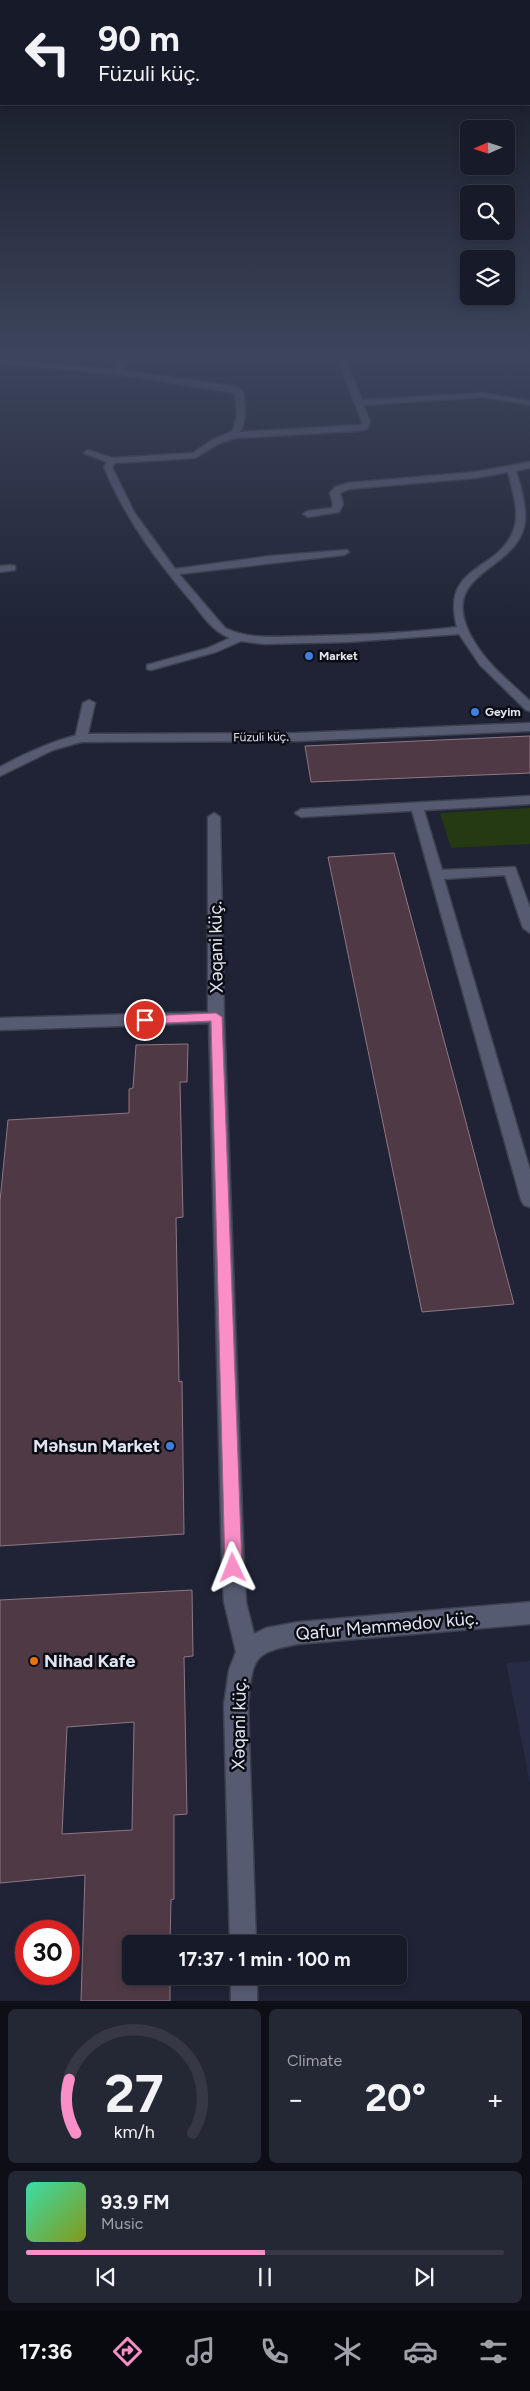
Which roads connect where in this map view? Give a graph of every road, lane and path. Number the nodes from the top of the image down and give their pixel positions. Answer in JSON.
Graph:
{"nodes":[{"id":1,"x":210,"y":445,"type":"edge"},
{"id":2,"x":88,"y":453,"type":"dead end"},
{"id":3,"x":112,"y":461,"type":"junction"},
{"id":4,"x":530,"y":465,"type":"edge"},
{"id":5,"x":512,"y":469,"type":"junction"},
{"id":6,"x":308,"y":514,"type":"dead end"},
{"id":7,"x":525,"y":528,"type":"edge"},
{"id":8,"x":344,"y":552,"type":"dead end"},
{"id":9,"x":173,"y":572,"type":"junction"},
{"id":10,"x":463,"y":630,"type":"junction"},
{"id":11,"x":239,"y":638,"type":"junction"},
{"id":12,"x":151,"y":667,"type":"dead end"},
{"id":13,"x":89,"y":704,"type":"dead end"},
{"id":14,"x":530,"y":708,"type":"edge"},
{"id":15,"x":530,"y":727,"type":"edge"},
{"id":16,"x":81,"y":738,"type":"junction"},
{"id":17,"x":0,"y":772,"type":"edge"},
{"id":18,"x":530,"y":800,"type":"edge"},
{"id":19,"x":417,"y":806,"type":"junction"},
{"id":20,"x":301,"y":812,"type":"dead end"},
{"id":21,"x":214,"y":817,"type":"dead end"},
{"id":22,"x":437,"y":875,"type":"junction"},
{"id":23,"x":530,"y":928,"type":"edge"},
{"id":24,"x":216,"y":1017,"type":"junction"},
{"id":25,"x":0,"y":1024,"type":"edge"},
{"id":26,"x":530,"y":1200,"type":"edge"},
{"id":27,"x":530,"y":1613,"type":"edge"},
{"id":28,"x":247,"y":1652,"type":"junction"},
{"id":29,"x":243,"y":1935,"type":"edge"},
{"id":30,"x":244,"y":1985,"type":"edge"},
{"id":31,"x":244,"y":2001,"type":"edge"}],
"edges":[{"from":1,"to":3,"type":"street"},
{"from":2,"to":3,"type":"street"},
{"from":3,"to":9,"type":"street"},
{"from":4,"to":5,"type":"street"},
{"from":5,"to":6,"type":"street"},
{"from":5,"to":7,"type":"street"},
{"from":7,"to":10,"type":"street"},
{"from":8,"to":9,"type":"street"},
{"from":9,"to":11,"type":"street"},
{"from":10,"to":11,"type":"street"},
{"from":10,"to":14,"type":"street"},
{"from":11,"to":12,"type":"street"},
{"from":13,"to":16,"type":"street"},
{"from":15,"to":16,"type":"street","name":"Füzuli küç."},
{"from":16,"to":17,"type":"street","name":"Füzuli küç."},
{"from":18,"to":19,"type":"street"},
{"from":19,"to":20,"type":"street"},
{"from":19,"to":22,"type":"street"},
{"from":21,"to":24,"type":"street","name":"Xəqani küç."},
{"from":22,"to":23,"type":"street"},
{"from":22,"to":26,"type":"street"},
{"from":24,"to":25,"type":"street"},
{"from":24,"to":28,"type":"street","name":"Xəqani küç."},
{"from":27,"to":28,"type":"street","name":"Qafur Məmmədov küç."},
{"from":28,"to":29,"type":"street","name":"Xəqani küç."},
{"from":30,"to":31,"type":"street"}]}
